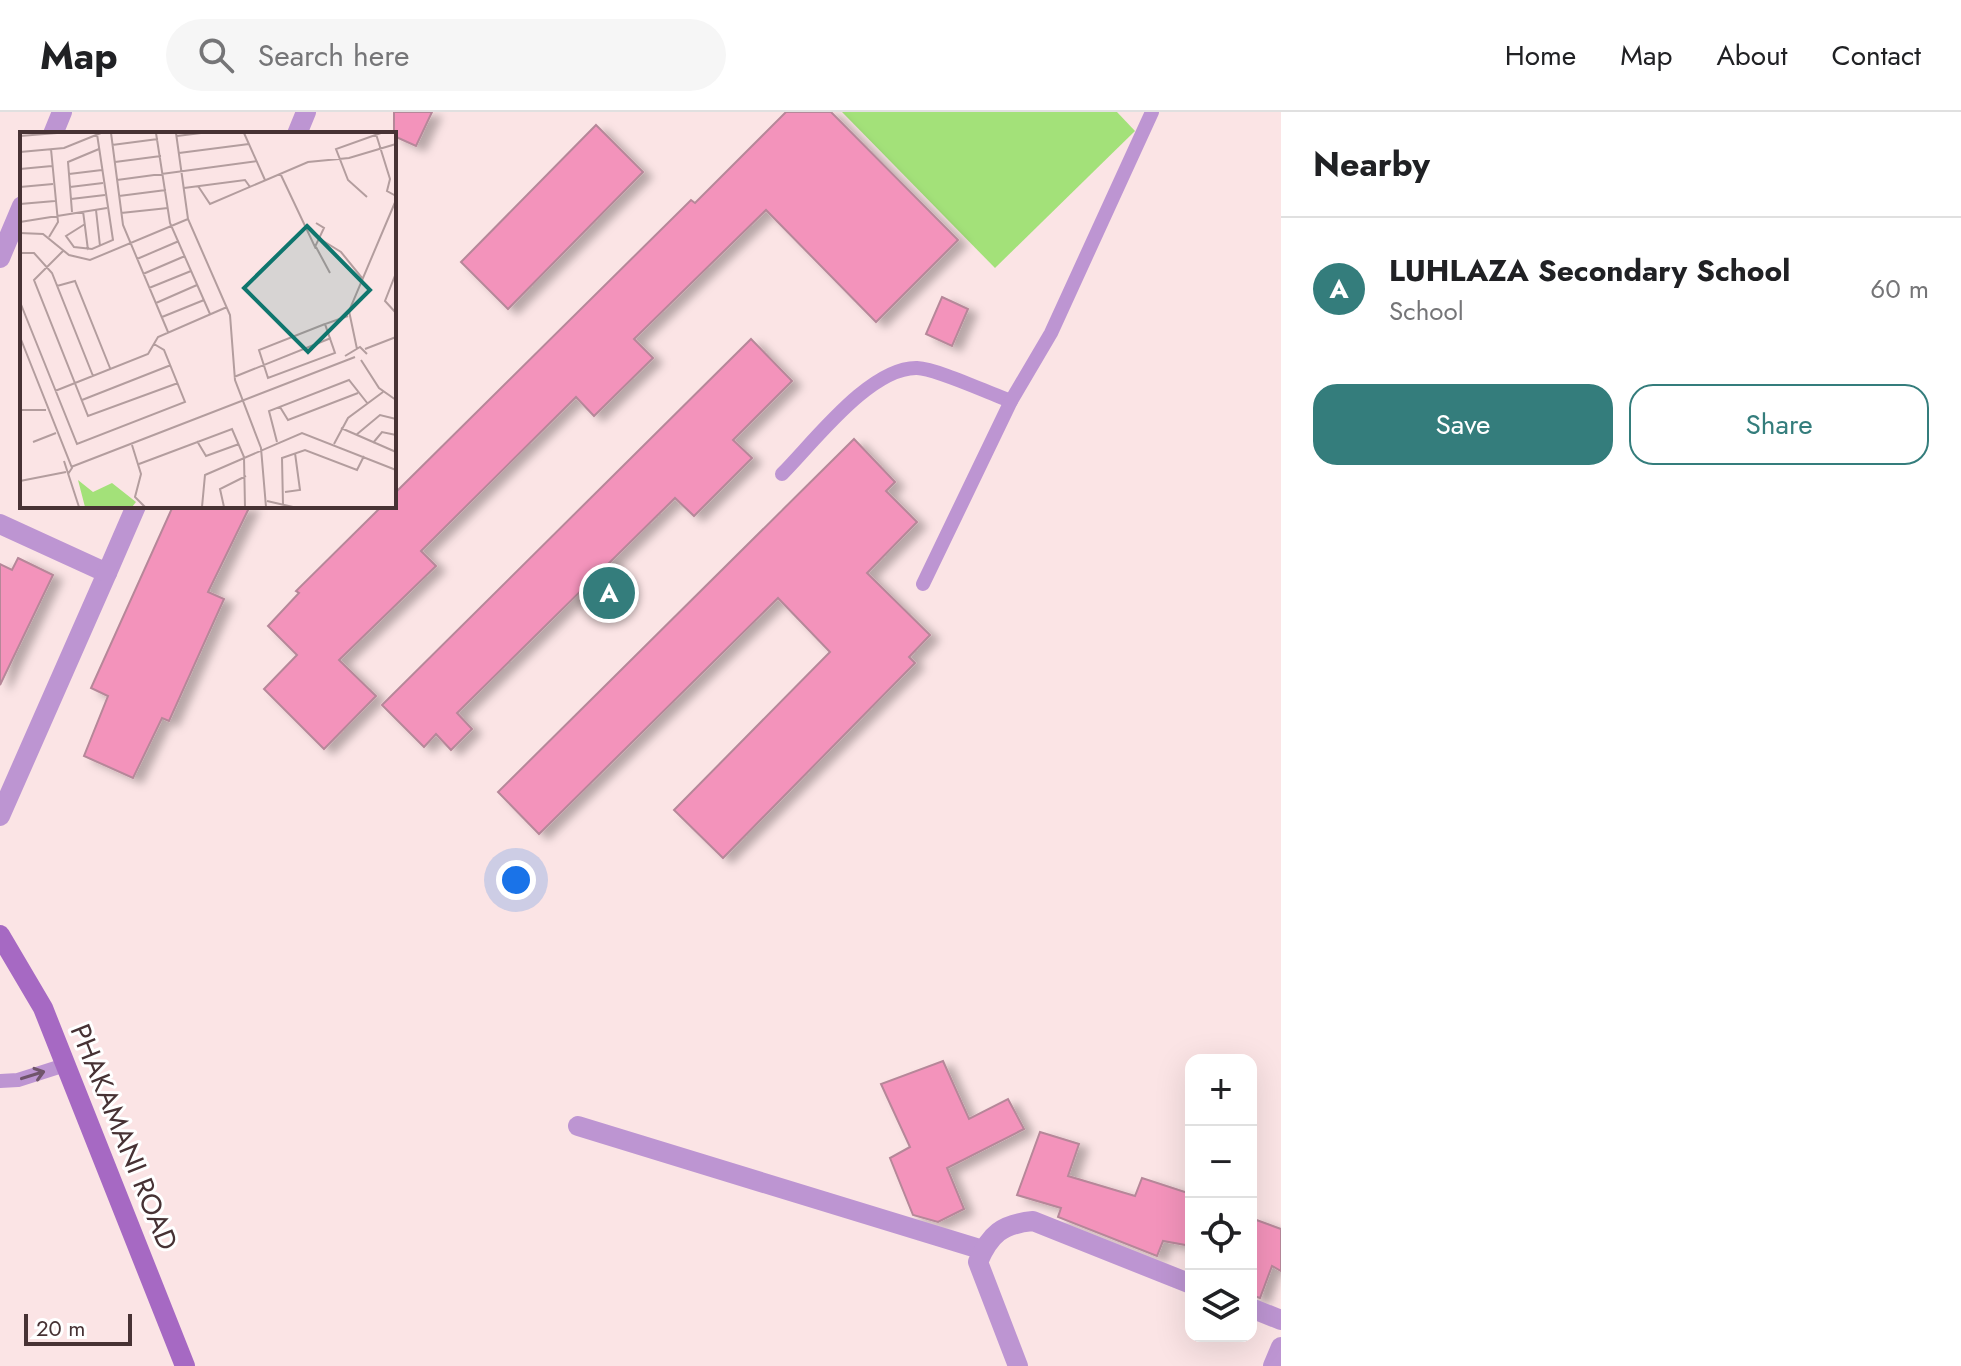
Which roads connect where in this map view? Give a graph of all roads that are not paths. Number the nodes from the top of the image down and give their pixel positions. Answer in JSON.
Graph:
{"nodes":[{"id":1,"x":62,"y":112,"type":"edge"},
{"id":2,"x":306,"y":112,"type":"edge"},
{"id":3,"x":1152,"y":112,"type":"edge"},
{"id":4,"x":54,"y":132,"type":"edge"},
{"id":5,"x":298,"y":132,"type":"edge"},
{"id":6,"x":20,"y":211,"type":"edge"},
{"id":7,"x":0,"y":258,"type":"edge"},
{"id":8,"x":1011,"y":401,"type":"junction"},
{"id":9,"x":782,"y":474,"type":"dead end"},
{"id":10,"x":135,"y":508,"type":"edge"},
{"id":11,"x":0,"y":524,"type":"edge"},
{"id":12,"x":107,"y":573,"type":"junction"},
{"id":13,"x":923,"y":584,"type":"dead end"},
{"id":14,"x":0,"y":816,"type":"edge"},
{"id":15,"x":1,"y":938,"type":"edge"},
{"id":16,"x":65,"y":1065,"type":"junction"},
{"id":17,"x":0,"y":1081,"type":"edge"},
{"id":18,"x":578,"y":1126,"type":"dead end"},
{"id":19,"x":983,"y":1250,"type":"junction"},
{"id":20,"x":1185,"y":1282,"type":"edge"},
{"id":21,"x":1257,"y":1310,"type":"edge"},
{"id":22,"x":1281,"y":1320,"type":"edge"},
{"id":23,"x":1281,"y":1347,"type":"edge"},
{"id":24,"x":185,"y":1366,"type":"edge"},
{"id":25,"x":1018,"y":1366,"type":"edge"},
{"id":26,"x":1273,"y":1366,"type":"edge"}],
"edges":[{"from":1,"to":4,"type":"street"},
{"from":2,"to":5,"type":"street"},
{"from":3,"to":8,"type":"lane"},
{"from":6,"to":7,"type":"street"},
{"from":8,"to":9,"type":"lane"},
{"from":8,"to":13,"type":"lane"},
{"from":10,"to":12,"type":"street"},
{"from":11,"to":12,"type":"street"},
{"from":12,"to":14,"type":"street"},
{"from":15,"to":16,"type":"street","name":"PHAKAMANI ROAD"},
{"from":17,"to":16,"type":"lane","one_way":true},
{"from":16,"to":24,"type":"street","name":"PHAKAMANI ROAD"},
{"from":18,"to":19,"type":"street"},
{"from":19,"to":20,"type":"street"},
{"from":19,"to":25,"type":"street"},
{"from":21,"to":22,"type":"street"},
{"from":23,"to":26,"type":"street"}]}
